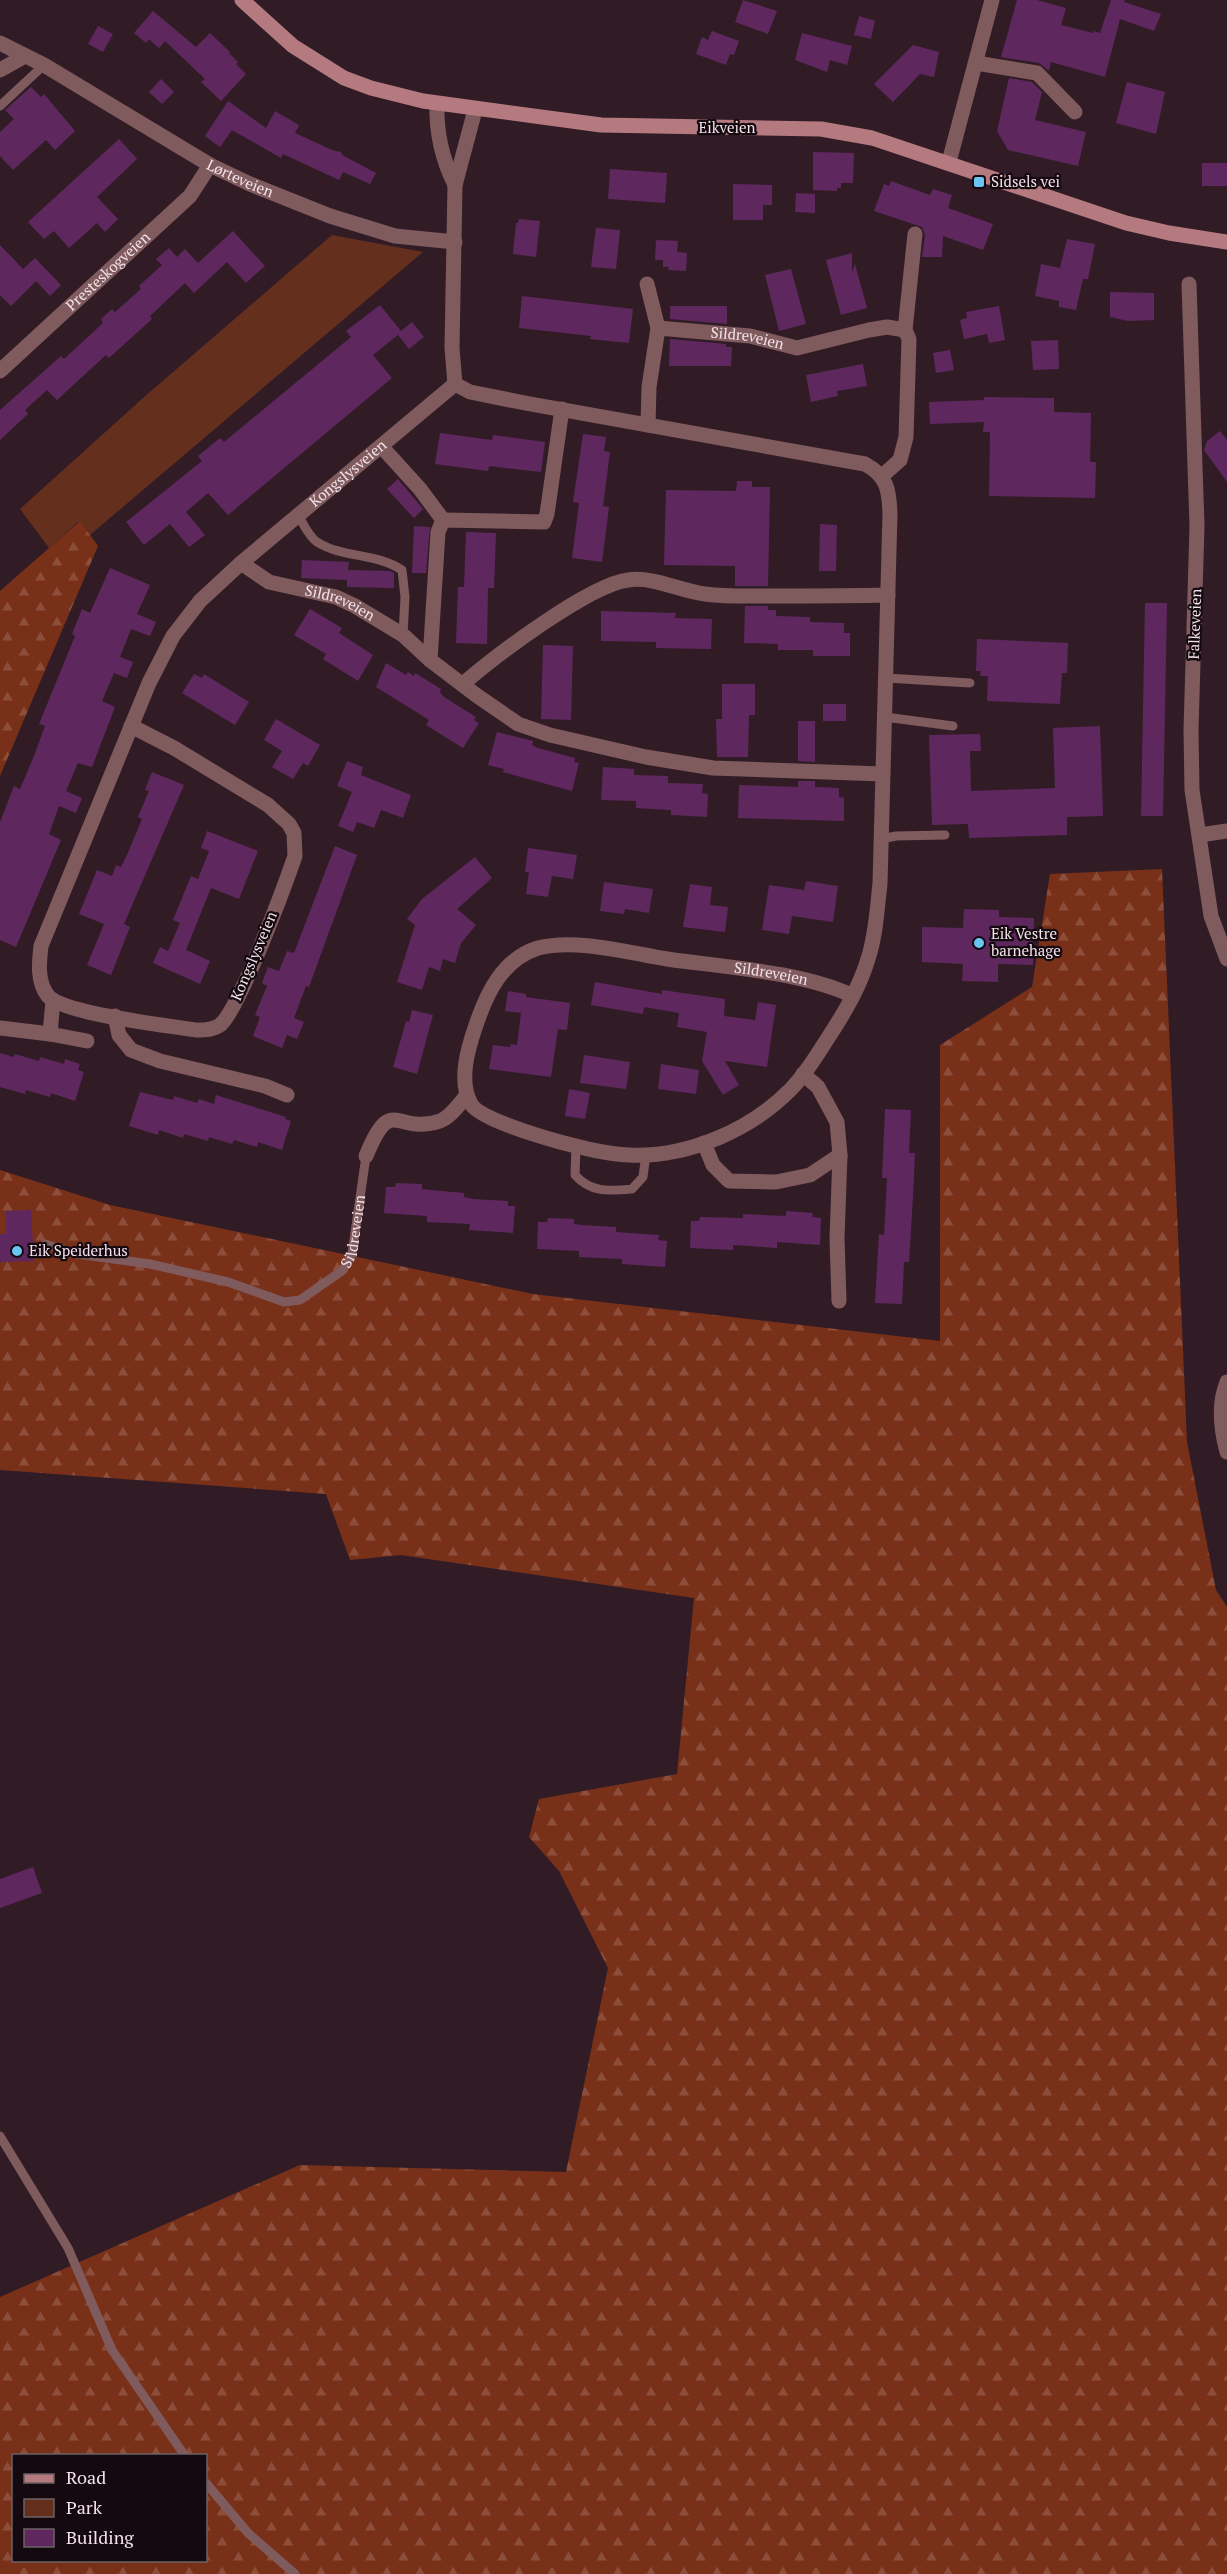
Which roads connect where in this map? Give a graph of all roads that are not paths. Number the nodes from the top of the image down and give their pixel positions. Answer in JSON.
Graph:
{"nodes":[{"id":1,"x":992,"y":0,"type":"edge"},
{"id":2,"x":246,"y":1,"type":"edge"},
{"id":3,"x":0,"y":43,"type":"edge"},
{"id":4,"x":25,"y":56,"type":"junction"},
{"id":5,"x":976,"y":63,"type":"junction"},
{"id":6,"x":44,"y":65,"type":"junction"},
{"id":7,"x":0,"y":70,"type":"edge"},
{"id":8,"x":437,"y":104,"type":"junction"},
{"id":9,"x":0,"y":106,"type":"edge"},
{"id":10,"x":475,"y":110,"type":"junction"},
{"id":11,"x":1075,"y":112,"type":"dead end"},
{"id":12,"x":949,"y":162,"type":"junction"},
{"id":13,"x":210,"y":165,"type":"junction"},
{"id":14,"x":455,"y":185,"type":"junction"},
{"id":15,"x":915,"y":234,"type":"dead end"},
{"id":16,"x":455,"y":242,"type":"junction"},
{"id":17,"x":1227,"y":242,"type":"edge"},
{"id":18,"x":647,"y":284,"type":"dead end"},
{"id":19,"x":1190,"y":284,"type":"dead end"},
{"id":20,"x":658,"y":328,"type":"junction"},
{"id":21,"x":905,"y":330,"type":"junction"},
{"id":22,"x":0,"y":371,"type":"edge"},
{"id":23,"x":455,"y":384,"type":"junction"},
{"id":24,"x":562,"y":409,"type":"junction"},
{"id":25,"x":648,"y":424,"type":"junction"},
{"id":26,"x":381,"y":446,"type":"junction"},
{"id":27,"x":882,"y":476,"type":"junction"},
{"id":28,"x":298,"y":515,"type":"junction"},
{"id":29,"x":443,"y":520,"type":"junction"},
{"id":30,"x":241,"y":563,"type":"junction"},
{"id":31,"x":888,"y":596,"type":"junction"},
{"id":32,"x":403,"y":634,"type":"junction"},
{"id":33,"x":430,"y":660,"type":"junction"},
{"id":34,"x":886,"y":678,"type":"junction"},
{"id":35,"x":970,"y":683,"type":"dead end"},
{"id":36,"x":463,"y":684,"type":"junction"},
{"id":37,"x":885,"y":717,"type":"junction"},
{"id":38,"x":131,"y":726,"type":"junction"},
{"id":39,"x":954,"y":726,"type":"dead end"},
{"id":40,"x":883,"y":774,"type":"junction"},
{"id":41,"x":1227,"y":831,"type":"edge"},
{"id":42,"x":945,"y":835,"type":"dead end"},
{"id":43,"x":1200,"y":835,"type":"junction"},
{"id":44,"x":881,"y":839,"type":"junction"},
{"id":45,"x":1227,"y":959,"type":"edge"},
{"id":46,"x":853,"y":996,"type":"junction"},
{"id":47,"x":53,"y":1000,"type":"junction"},
{"id":48,"x":115,"y":1016,"type":"junction"},
{"id":49,"x":0,"y":1028,"type":"edge"},
{"id":50,"x":50,"y":1034,"type":"junction"},
{"id":51,"x":87,"y":1041,"type":"dead end"},
{"id":52,"x":803,"y":1074,"type":"junction"},
{"id":53,"x":287,"y":1095,"type":"dead end"},
{"id":54,"x":467,"y":1095,"type":"junction"},
{"id":55,"x":704,"y":1143,"type":"junction"},
{"id":56,"x":576,"y":1146,"type":"junction"},
{"id":57,"x":646,"y":1154,"type":"junction"},
{"id":58,"x":840,"y":1155,"type":"junction"},
{"id":59,"x":366,"y":1156,"type":"joint"},
{"id":60,"x":45,"y":1244,"type":"dead end"},
{"id":61,"x":839,"y":1301,"type":"dead end"},
{"id":62,"x":1227,"y":1382,"type":"edge"},
{"id":63,"x":1227,"y":1452,"type":"edge"},
{"id":64,"x":0,"y":2136,"type":"edge"},
{"id":65,"x":184,"y":2454,"type":"edge"},
{"id":66,"x":207,"y":2484,"type":"edge"},
{"id":67,"x":295,"y":2574,"type":"edge"}],
"edges":[{"from":1,"to":5,"type":"street"},
{"from":2,"to":8,"type":"main road","name":"Eikveien"},
{"from":3,"to":4,"type":"street","name":"Lørteveien"},
{"from":4,"to":6,"type":"street","name":"Lørteveien"},
{"from":4,"to":7,"type":"street"},
{"from":5,"to":11,"type":"street"},
{"from":5,"to":12,"type":"street"},
{"from":6,"to":9,"type":"lane"},
{"from":6,"to":13,"type":"street","name":"Lørteveien"},
{"from":8,"to":10,"type":"main road","name":"Eikveien"},
{"from":8,"to":14,"type":"street"},
{"from":10,"to":12,"type":"main road","name":"Eikveien"},
{"from":10,"to":14,"type":"street"},
{"from":12,"to":17,"type":"main road","name":"Eikveien"},
{"from":13,"to":16,"type":"street","name":"Lørteveien"},
{"from":13,"to":22,"type":"street","name":"Presteskogveien"},
{"from":14,"to":16,"type":"street"},
{"from":15,"to":21,"type":"street"},
{"from":16,"to":23,"type":"street"},
{"from":18,"to":20,"type":"street"},
{"from":19,"to":43,"type":"street","name":"Falkeveien"},
{"from":20,"to":21,"type":"street","name":"Sildreveien"},
{"from":20,"to":25,"type":"street"},
{"from":21,"to":27,"type":"street"},
{"from":23,"to":24,"type":"street"},
{"from":23,"to":26,"type":"street","name":"Kongslysveien"},
{"from":24,"to":25,"type":"street"},
{"from":24,"to":29,"type":"street"},
{"from":25,"to":27,"type":"street"},
{"from":26,"to":28,"type":"street","name":"Kongslysveien"},
{"from":26,"to":29,"type":"street"},
{"from":27,"to":31,"type":"street"},
{"from":28,"to":30,"type":"street","name":"Kongslysveien"},
{"from":28,"to":32,"type":"lane"},
{"from":29,"to":33,"type":"street"},
{"from":30,"to":32,"type":"street","name":"Sildreveien"},
{"from":30,"to":38,"type":"street","name":"Kongslysveien"},
{"from":31,"to":34,"type":"street"},
{"from":31,"to":36,"type":"street"},
{"from":32,"to":33,"type":"street","name":"Sildreveien"},
{"from":33,"to":36,"type":"street","name":"Sildreveien"},
{"from":34,"to":35,"type":"lane"},
{"from":34,"to":37,"type":"street"},
{"from":36,"to":40,"type":"street","name":"Sildreveien"},
{"from":37,"to":39,"type":"lane"},
{"from":37,"to":40,"type":"street"},
{"from":38,"to":47,"type":"street","name":"Kongslysveien"},
{"from":38,"to":48,"type":"street","name":"Kongslysveien"},
{"from":40,"to":44,"type":"street"},
{"from":41,"to":43,"type":"street"},
{"from":42,"to":44,"type":"lane"},
{"from":43,"to":45,"type":"street","name":"Falkeveien"},
{"from":44,"to":46,"type":"street"},
{"from":46,"to":52,"type":"street"},
{"from":46,"to":54,"type":"street","name":"Sildreveien"},
{"from":47,"to":48,"type":"street","name":"Kongslysveien"},
{"from":47,"to":50,"type":"street"},
{"from":48,"to":53,"type":"street"},
{"from":49,"to":50,"type":"street"},
{"from":50,"to":51,"type":"street"},
{"from":52,"to":55,"type":"street"},
{"from":52,"to":58,"type":"street"},
{"from":54,"to":56,"type":"street"},
{"from":54,"to":59,"type":"street","name":"Sildreveien"},
{"from":55,"to":57,"type":"street"},
{"from":55,"to":58,"type":"street"},
{"from":56,"to":57,"type":"street"},
{"from":56,"to":57,"type":"lane"},
{"from":58,"to":61,"type":"street"},
{"from":59,"to":60,"type":"lane","name":"Sildreveien"},
{"from":62,"to":63,"type":"street"},
{"from":64,"to":65,"type":"lane"},
{"from":66,"to":67,"type":"lane"}]}
